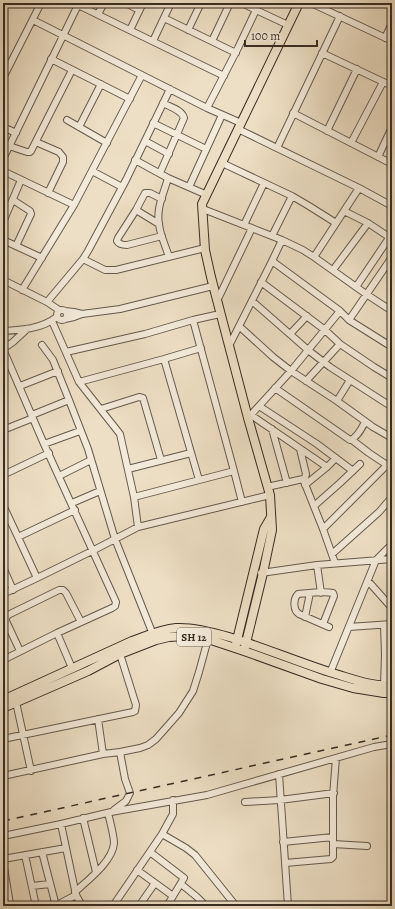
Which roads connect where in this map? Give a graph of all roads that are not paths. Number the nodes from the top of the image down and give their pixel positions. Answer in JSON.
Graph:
{"nodes":[{"id":1,"x":41,"y":3,"type":"edge"},
{"id":2,"x":104,"y":3,"type":"edge"},
{"id":3,"x":126,"y":3,"type":"edge"},
{"id":4,"x":143,"y":3,"type":"edge"},
{"id":5,"x":171,"y":3,"type":"edge"},
{"id":6,"x":201,"y":3,"type":"edge"},
{"id":7,"x":230,"y":3,"type":"edge"},
{"id":8,"x":242,"y":3,"type":"edge"},
{"id":9,"x":299,"y":3,"type":"edge"},
{"id":10,"x":311,"y":3,"type":"edge"},
{"id":11,"x":79,"y":4,"type":"edge"},
{"id":12,"x":140,"y":10,"type":"junction"},
{"id":13,"x":256,"y":10,"type":"junction"},
{"id":14,"x":98,"y":14,"type":"junction"},
{"id":15,"x":340,"y":16,"type":"junction"},
{"id":16,"x":164,"y":18,"type":"junction"},
{"id":17,"x":33,"y":20,"type":"junction"},
{"id":18,"x":392,"y":23,"type":"edge"},
{"id":19,"x":288,"y":25,"type":"junction"},
{"id":20,"x":130,"y":30,"type":"junction"},
{"id":21,"x":188,"y":30,"type":"junction"},
{"id":22,"x":63,"y":35,"type":"junction"},
{"id":23,"x":385,"y":38,"type":"junction"},
{"id":24,"x":153,"y":41,"type":"junction"},
{"id":25,"x":212,"y":41,"type":"junction"},
{"id":26,"x":392,"y":41,"type":"edge"},
{"id":27,"x":236,"y":53,"type":"junction"},
{"id":28,"x":322,"y":53,"type":"junction"},
{"id":29,"x":51,"y":59,"type":"junction"},
{"id":30,"x":357,"y":69,"type":"junction"},
{"id":31,"x":72,"y":70,"type":"junction"},
{"id":32,"x":142,"y":75,"type":"junction"},
{"id":33,"x":224,"y":76,"type":"junction"},
{"id":34,"x":3,"y":78,"type":"edge"},
{"id":35,"x":383,"y":82,"type":"junction"},
{"id":36,"x":101,"y":84,"type":"junction"},
{"id":37,"x":392,"y":86,"type":"edge"},
{"id":38,"x":170,"y":89,"type":"junction"},
{"id":39,"x":130,"y":99,"type":"junction"},
{"id":40,"x":163,"y":103,"type":"junction"},
{"id":41,"x":207,"y":108,"type":"junction"},
{"id":42,"x":293,"y":113,"type":"junction"},
{"id":43,"x":222,"y":114,"type":"junction"},
{"id":44,"x":67,"y":120,"type":"dead end"},
{"id":45,"x":153,"y":123,"type":"junction"},
{"id":46,"x":3,"y":126,"type":"edge"},
{"id":47,"x":240,"y":126,"type":"junction"},
{"id":48,"x":79,"y":127,"type":"junction"},
{"id":49,"x":392,"y":127,"type":"edge"},
{"id":50,"x":327,"y":131,"type":"junction"},
{"id":51,"x":16,"y":133,"type":"junction"},
{"id":52,"x":177,"y":135,"type":"junction"},
{"id":53,"x":144,"y":141,"type":"junction"},
{"id":54,"x":36,"y":142,"type":"junction"},
{"id":55,"x":107,"y":143,"type":"junction"},
{"id":56,"x":351,"y":143,"type":"junction"},
{"id":57,"x":9,"y":146,"type":"junction"},
{"id":58,"x":277,"y":148,"type":"junction"},
{"id":59,"x":206,"y":149,"type":"junction"},
{"id":60,"x":169,"y":154,"type":"junction"},
{"id":61,"x":378,"y":157,"type":"junction"},
{"id":62,"x":3,"y":158,"type":"edge"},
{"id":63,"x":136,"y":160,"type":"junction"},
{"id":64,"x":222,"y":163,"type":"junction"},
{"id":65,"x":392,"y":164,"type":"edge"},
{"id":66,"x":3,"y":171,"type":"edge"},
{"id":67,"x":92,"y":171,"type":"junction"},
{"id":68,"x":160,"y":173,"type":"junction"},
{"id":69,"x":168,"y":178,"type":"junction"},
{"id":70,"x":21,"y":180,"type":"junction"},
{"id":71,"x":264,"y":183,"type":"junction"},
{"id":72,"x":122,"y":187,"type":"junction"},
{"id":73,"x":189,"y":187,"type":"junction"},
{"id":74,"x":359,"y":188,"type":"junction"},
{"id":75,"x":48,"y":192,"type":"junction"},
{"id":76,"x":207,"y":195,"type":"junction"},
{"id":77,"x":292,"y":196,"type":"junction"},
{"id":78,"x":162,"y":199,"type":"junction"},
{"id":79,"x":12,"y":200,"type":"junction"},
{"id":80,"x":74,"y":205,"type":"junction"},
{"id":81,"x":392,"y":206,"type":"edge"},
{"id":82,"x":203,"y":208,"type":"junction"},
{"id":83,"x":136,"y":210,"type":"junction"},
{"id":84,"x":344,"y":211,"type":"junction"},
{"id":85,"x":3,"y":222,"type":"edge"},
{"id":86,"x":336,"y":223,"type":"junction"},
{"id":87,"x":368,"y":223,"type":"junction"},
{"id":88,"x":159,"y":224,"type":"junction"},
{"id":89,"x":244,"y":225,"type":"junction"},
{"id":90,"x":252,"y":228,"type":"junction"},
{"id":91,"x":162,"y":236,"type":"junction"},
{"id":92,"x":272,"y":236,"type":"junction"},
{"id":93,"x":391,"y":239,"type":"edge"},
{"id":94,"x":3,"y":240,"type":"edge"},
{"id":95,"x":282,"y":240,"type":"junction"},
{"id":96,"x":16,"y":246,"type":"junction"},
{"id":97,"x":205,"y":248,"type":"junction"},
{"id":98,"x":169,"y":257,"type":"junction"},
{"id":99,"x":314,"y":257,"type":"junction"},
{"id":100,"x":392,"y":257,"type":"edge"},
{"id":101,"x":42,"y":258,"type":"junction"},
{"id":102,"x":83,"y":259,"type":"junction"},
{"id":103,"x":272,"y":261,"type":"junction"},
{"id":104,"x":333,"y":270,"type":"junction"},
{"id":105,"x":3,"y":280,"type":"edge"},
{"id":106,"x":261,"y":282,"type":"junction"},
{"id":107,"x":213,"y":286,"type":"junction"},
{"id":108,"x":356,"y":287,"type":"junction"},
{"id":109,"x":22,"y":290,"type":"junction"},
{"id":110,"x":366,"y":294,"type":"junction"},
{"id":111,"x":217,"y":301,"type":"junction"},
{"id":112,"x":252,"y":301,"type":"junction"},
{"id":113,"x":47,"y":302,"type":"junction"},
{"id":114,"x":340,"y":311,"type":"junction"},
{"id":115,"x":392,"y":311,"type":"edge"},
{"id":116,"x":82,"y":314,"type":"junction"},
{"id":117,"x":220,"y":314,"type":"junction"},
{"id":118,"x":56,"y":316,"type":"junction"},
{"id":119,"x":307,"y":316,"type":"junction"},
{"id":120,"x":193,"y":320,"type":"junction"},
{"id":121,"x":349,"y":320,"type":"junction"},
{"id":122,"x":239,"y":326,"type":"junction"},
{"id":123,"x":26,"y":329,"type":"junction"},
{"id":124,"x":325,"y":330,"type":"junction"},
{"id":125,"x":3,"y":331,"type":"edge"},
{"id":126,"x":290,"y":334,"type":"junction"},
{"id":127,"x":340,"y":344,"type":"junction"},
{"id":128,"x":42,"y":345,"type":"dead end"},
{"id":129,"x":229,"y":346,"type":"junction"},
{"id":130,"x":392,"y":347,"type":"edge"},
{"id":131,"x":201,"y":348,"type":"junction"},
{"id":132,"x":3,"y":349,"type":"edge"},
{"id":133,"x":308,"y":350,"type":"junction"},
{"id":134,"x":66,"y":352,"type":"junction"},
{"id":135,"x":164,"y":359,"type":"junction"},
{"id":136,"x":323,"y":362,"type":"junction"},
{"id":137,"x":58,"y":371,"type":"junction"},
{"id":138,"x":291,"y":371,"type":"junction"},
{"id":139,"x":392,"y":378,"type":"edge"},
{"id":140,"x":350,"y":380,"type":"junction"},
{"id":141,"x":306,"y":381,"type":"junction"},
{"id":142,"x":79,"y":382,"type":"junction"},
{"id":143,"x":20,"y":386,"type":"junction"},
{"id":144,"x":275,"y":388,"type":"junction"},
{"id":145,"x":69,"y":400,"type":"junction"},
{"id":146,"x":337,"y":401,"type":"junction"},
{"id":147,"x":259,"y":406,"type":"junction"},
{"id":148,"x":392,"y":407,"type":"edge"},
{"id":149,"x":101,"y":409,"type":"junction"},
{"id":150,"x":33,"y":416,"type":"junction"},
{"id":151,"x":249,"y":416,"type":"junction"},
{"id":152,"x":365,"y":422,"type":"junction"},
{"id":153,"x":272,"y":429,"type":"junction"},
{"id":154,"x":3,"y":430,"type":"edge"},
{"id":155,"x":80,"y":430,"type":"junction"},
{"id":156,"x":392,"y":438,"type":"edge"},
{"id":157,"x":352,"y":440,"type":"junction"},
{"id":158,"x":44,"y":444,"type":"junction"},
{"id":159,"x":300,"y":449,"type":"junction"},
{"id":160,"x":49,"y":453,"type":"junction"},
{"id":161,"x":191,"y":453,"type":"junction"},
{"id":162,"x":336,"y":458,"type":"junction"},
{"id":163,"x":91,"y":460,"type":"junction"},
{"id":164,"x":161,"y":460,"type":"junction"},
{"id":165,"x":392,"y":460,"type":"edge"},
{"id":166,"x":360,"y":464,"type":"dead end"},
{"id":167,"x":387,"y":465,"type":"junction"},
{"id":168,"x":327,"y":467,"type":"junction"},
{"id":169,"x":128,"y":469,"type":"junction"},
{"id":170,"x":234,"y":471,"type":"junction"},
{"id":171,"x":353,"y":471,"type":"junction"},
{"id":172,"x":3,"y":475,"type":"edge"},
{"id":173,"x":59,"y":476,"type":"junction"},
{"id":174,"x":199,"y":480,"type":"junction"},
{"id":175,"x":304,"y":482,"type":"junction"},
{"id":176,"x":287,"y":483,"type":"junction"},
{"id":177,"x":268,"y":487,"type":"junction"},
{"id":178,"x":100,"y":491,"type":"junction"},
{"id":179,"x":270,"y":495,"type":"junction"},
{"id":180,"x":134,"y":497,"type":"junction"},
{"id":181,"x":392,"y":498,"type":"edge"},
{"id":182,"x":242,"y":502,"type":"junction"},
{"id":183,"x":72,"y":503,"type":"junction"},
{"id":184,"x":3,"y":505,"type":"edge"},
{"id":185,"x":314,"y":506,"type":"junction"},
{"id":186,"x":75,"y":510,"type":"junction"},
{"id":187,"x":271,"y":516,"type":"junction"},
{"id":188,"x":138,"y":527,"type":"junction"},
{"id":189,"x":323,"y":529,"type":"junction"},
{"id":190,"x":18,"y":537,"type":"junction"},
{"id":191,"x":117,"y":538,"type":"junction"},
{"id":192,"x":392,"y":544,"type":"edge"},
{"id":193,"x":94,"y":550,"type":"junction"},
{"id":194,"x":332,"y":554,"type":"junction"},
{"id":195,"x":392,"y":559,"type":"edge"},
{"id":196,"x":376,"y":560,"type":"junction"},
{"id":197,"x":335,"y":563,"type":"junction"},
{"id":198,"x":317,"y":565,"type":"junction"},
{"id":199,"x":3,"y":567,"type":"edge"},
{"id":200,"x":263,"y":573,"type":"junction"},
{"id":201,"x":253,"y":574,"type":"junction"},
{"id":202,"x":37,"y":578,"type":"junction"},
{"id":203,"x":368,"y":581,"type":"junction"},
{"id":204,"x":13,"y":590,"type":"junction"},
{"id":205,"x":321,"y":593,"type":"junction"},
{"id":206,"x":3,"y":594,"type":"edge"},
{"id":207,"x":310,"y":594,"type":"junction"},
{"id":208,"x":392,"y":608,"type":"edge"},
{"id":209,"x":305,"y":617,"type":"junction"},
{"id":210,"x":81,"y":622,"type":"junction"},
{"id":211,"x":392,"y":624,"type":"edge"},
{"id":212,"x":384,"y":625,"type":"junction"},
{"id":213,"x":349,"y":627,"type":"junction"},
{"id":214,"x":57,"y":633,"type":"junction"},
{"id":215,"x":154,"y":637,"type":"junction"},
{"id":216,"x":208,"y":639,"type":"junction"},
{"id":217,"x":246,"y":642,"type":"junction"},
{"id":218,"x":236,"y":644,"type":"junction"},
{"id":219,"x":20,"y":651,"type":"junction"},
{"id":220,"x":244,"y":651,"type":"junction"},
{"id":221,"x":392,"y":653,"type":"edge"},
{"id":222,"x":120,"y":654,"type":"junction"},
{"id":223,"x":385,"y":654,"type":"junction"},
{"id":224,"x":3,"y":660,"type":"edge"},
{"id":225,"x":72,"y":668,"type":"junction"},
{"id":226,"x":330,"y":673,"type":"junction"},
{"id":227,"x":388,"y":686,"type":"edge"},
{"id":228,"x":392,"y":692,"type":"edge"},
{"id":229,"x":3,"y":700,"type":"edge"},
{"id":230,"x":16,"y":702,"type":"junction"},
{"id":231,"x":3,"y":708,"type":"edge"},
{"id":232,"x":98,"y":719,"type":"junction"},
{"id":233,"x":23,"y":734,"type":"junction"},
{"id":234,"x":3,"y":739,"type":"edge"},
{"id":235,"x":392,"y":744,"type":"edge"},
{"id":236,"x":120,"y":752,"type":"junction"},
{"id":237,"x":103,"y":754,"type":"junction"},
{"id":238,"x":336,"y":758,"type":"junction"},
{"id":239,"x":31,"y":770,"type":"junction"},
{"id":240,"x":279,"y":774,"type":"junction"},
{"id":241,"x":3,"y":776,"type":"edge"},
{"id":242,"x":334,"y":793,"type":"junction"},
{"id":243,"x":173,"y":800,"type":"junction"},
{"id":244,"x":280,"y":800,"type":"junction"},
{"id":245,"x":245,"y":802,"type":"dead end"},
{"id":246,"x":109,"y":812,"type":"junction"},
{"id":247,"x":83,"y":818,"type":"junction"},
{"id":248,"x":61,"y":824,"type":"junction"},
{"id":249,"x":162,"y":834,"type":"junction"},
{"id":250,"x":3,"y":836,"type":"edge"},
{"id":251,"x":333,"y":837,"type":"junction"},
{"id":252,"x":283,"y":842,"type":"junction"},
{"id":253,"x":333,"y":844,"type":"junction"},
{"id":254,"x":367,"y":846,"type":"dead end"},
{"id":255,"x":66,"y":848,"type":"junction"},
{"id":256,"x":42,"y":852,"type":"junction"},
{"id":257,"x":150,"y":852,"type":"junction"},
{"id":258,"x":25,"y":855,"type":"junction"},
{"id":259,"x":3,"y":861,"type":"edge"},
{"id":260,"x":285,"y":864,"type":"junction"},
{"id":261,"x":137,"y":870,"type":"junction"},
{"id":262,"x":96,"y":872,"type":"junction"},
{"id":263,"x":155,"y":883,"type":"junction"},
{"id":264,"x":50,"y":884,"type":"junction"},
{"id":265,"x":181,"y":884,"type":"junction"},
{"id":266,"x":32,"y":886,"type":"junction"},
{"id":267,"x":76,"y":895,"type":"junction"},
{"id":268,"x":173,"y":896,"type":"junction"},
{"id":269,"x":3,"y":905,"type":"edge"},
{"id":270,"x":10,"y":905,"type":"edge"},
{"id":271,"x":36,"y":906,"type":"edge"},
{"id":272,"x":55,"y":906,"type":"edge"},
{"id":273,"x":82,"y":906,"type":"edge"},
{"id":274,"x":113,"y":906,"type":"edge"},
{"id":275,"x":140,"y":906,"type":"edge"},
{"id":276,"x":166,"y":906,"type":"edge"},
{"id":277,"x":206,"y":906,"type":"edge"},
{"id":278,"x":236,"y":906,"type":"edge"},
{"id":279,"x":288,"y":906,"type":"edge"}],
"edges":[{"from":1,"to":17,"type":"street"},
{"from":2,"to":14,"type":"street"},
{"from":3,"to":12,"type":"street"},
{"from":4,"to":12,"type":"street"},
{"from":5,"to":16,"type":"street"},
{"from":6,"to":21,"type":"street"},
{"from":7,"to":25,"type":"street"},
{"from":8,"to":13,"type":"street"},
{"from":9,"to":19,"type":"main road"},
{"from":10,"to":15,"type":"street"},
{"from":11,"to":14,"type":"street"},
{"from":11,"to":22,"type":"street"},
{"from":12,"to":20,"type":"street"},
{"from":13,"to":19,"type":"street"},
{"from":13,"to":27,"type":"street"},
{"from":14,"to":20,"type":"street"},
{"from":15,"to":23,"type":"street"},
{"from":15,"to":28,"type":"street"},
{"from":16,"to":21,"type":"street"},
{"from":16,"to":24,"type":"street"},
{"from":17,"to":22,"type":"street"},
{"from":17,"to":34,"type":"street"},
{"from":18,"to":23,"type":"street"},
{"from":19,"to":47,"type":"main road"},
{"from":20,"to":24,"type":"street"},
{"from":21,"to":25,"type":"street"},
{"from":22,"to":29,"type":"street"},
{"from":22,"to":32,"type":"street"},
{"from":23,"to":26,"type":"street"},
{"from":24,"to":33,"type":"street"},
{"from":25,"to":27,"type":"street"},
{"from":27,"to":33,"type":"street"},
{"from":28,"to":30,"type":"street"},
{"from":28,"to":42,"type":"street"},
{"from":29,"to":31,"type":"street"},
{"from":29,"to":51,"type":"street"},
{"from":30,"to":35,"type":"street"},
{"from":30,"to":50,"type":"street"},
{"from":31,"to":36,"type":"street"},
{"from":31,"to":54,"type":"street"},
{"from":32,"to":38,"type":"street"},
{"from":32,"to":39,"type":"street"},
{"from":33,"to":41,"type":"street"},
{"from":35,"to":37,"type":"street"},
{"from":35,"to":56,"type":"street"},
{"from":36,"to":39,"type":"street"},
{"from":36,"to":48,"type":"street"},
{"from":38,"to":40,"type":"street"},
{"from":38,"to":41,"type":"street"},
{"from":39,"to":55,"type":"street"},
{"from":40,"to":45,"type":"street"},
{"from":40,"to":52,"type":"street"},
{"from":41,"to":43,"type":"street"},
{"from":42,"to":50,"type":"street"},
{"from":42,"to":58,"type":"street"},
{"from":43,"to":47,"type":"street"},
{"from":43,"to":59,"type":"street"},
{"from":44,"to":48,"type":"street"},
{"from":45,"to":52,"type":"street"},
{"from":45,"to":53,"type":"street"},
{"from":46,"to":51,"type":"street"},
{"from":47,"to":58,"type":"street"},
{"from":47,"to":64,"type":"main road"},
{"from":48,"to":55,"type":"street"},
{"from":49,"to":61,"type":"street"},
{"from":50,"to":56,"type":"street"},
{"from":51,"to":57,"type":"street"},
{"from":52,"to":59,"type":"street"},
{"from":52,"to":60,"type":"street"},
{"from":53,"to":60,"type":"street"},
{"from":53,"to":63,"type":"street"},
{"from":54,"to":57,"type":"street"},
{"from":54,"to":75,"type":"street"},
{"from":55,"to":67,"type":"street"},
{"from":56,"to":61,"type":"street"},
{"from":57,"to":62,"type":"street"},
{"from":58,"to":74,"type":"street"},
{"from":59,"to":73,"type":"street"},
{"from":60,"to":68,"type":"street"},
{"from":61,"to":65,"type":"street"},
{"from":63,"to":68,"type":"street"},
{"from":63,"to":72,"type":"street"},
{"from":64,"to":71,"type":"street"},
{"from":64,"to":76,"type":"main road"},
{"from":66,"to":70,"type":"street"},
{"from":67,"to":72,"type":"street"},
{"from":67,"to":80,"type":"street"},
{"from":68,"to":69,"type":"street"},
{"from":69,"to":73,"type":"street"},
{"from":69,"to":78,"type":"street"},
{"from":70,"to":75,"type":"street"},
{"from":70,"to":79,"type":"street"},
{"from":71,"to":77,"type":"street"},
{"from":71,"to":89,"type":"street"},
{"from":72,"to":102,"type":"street"},
{"from":73,"to":76,"type":"street"},
{"from":74,"to":81,"type":"street"},
{"from":74,"to":84,"type":"street"},
{"from":75,"to":80,"type":"street"},
{"from":76,"to":82,"type":"main road"},
{"from":77,"to":86,"type":"street"},
{"from":77,"to":92,"type":"street"},
{"from":78,"to":83,"type":"street"},
{"from":78,"to":88,"type":"street"},
{"from":79,"to":85,"type":"street"},
{"from":79,"to":96,"type":"street"},
{"from":80,"to":101,"type":"street"},
{"from":82,"to":89,"type":"street"},
{"from":82,"to":97,"type":"main road"},
{"from":83,"to":88,"type":"street"},
{"from":83,"to":91,"type":"street"},
{"from":84,"to":86,"type":"street"},
{"from":84,"to":87,"type":"street"},
{"from":86,"to":99,"type":"street"},
{"from":87,"to":93,"type":"street"},
{"from":87,"to":104,"type":"street"},
{"from":88,"to":91,"type":"street"},
{"from":89,"to":90,"type":"street"},
{"from":90,"to":92,"type":"street"},
{"from":90,"to":111,"type":"street"},
{"from":91,"to":98,"type":"street"},
{"from":92,"to":95,"type":"street"},
{"from":93,"to":108,"type":"street"},
{"from":94,"to":96,"type":"street"},
{"from":95,"to":99,"type":"street"},
{"from":95,"to":103,"type":"street"},
{"from":96,"to":101,"type":"street"},
{"from":97,"to":98,"type":"street"},
{"from":97,"to":107,"type":"main road"},
{"from":98,"to":102,"type":"street"},
{"from":99,"to":104,"type":"street"},
{"from":100,"to":110,"type":"street"},
{"from":101,"to":109,"type":"street"},
{"from":102,"to":113,"type":"street"},
{"from":103,"to":106,"type":"street"},
{"from":103,"to":114,"type":"street"},
{"from":104,"to":108,"type":"street"},
{"from":105,"to":109,"type":"street"},
{"from":106,"to":112,"type":"street"},
{"from":106,"to":119,"type":"street"},
{"from":107,"to":111,"type":"main road"},
{"from":107,"to":116,"type":"street"},
{"from":108,"to":110,"type":"street"},
{"from":109,"to":113,"type":"street"},
{"from":110,"to":115,"type":"street"},
{"from":110,"to":121,"type":"street"},
{"from":111,"to":117,"type":"main road"},
{"from":112,"to":122,"type":"street"},
{"from":112,"to":126,"type":"street"},
{"from":113,"to":118,"type":"street"},
{"from":114,"to":121,"type":"street"},
{"from":114,"to":124,"type":"street"},
{"from":116,"to":118,"type":"street"},
{"from":116,"to":118,"type":"street"},
{"from":117,"to":120,"type":"street"},
{"from":117,"to":129,"type":"main road"},
{"from":118,"to":123,"type":"street"},
{"from":118,"to":134,"type":"street"},
{"from":119,"to":124,"type":"street"},
{"from":119,"to":126,"type":"street"},
{"from":120,"to":131,"type":"street"},
{"from":120,"to":134,"type":"street"},
{"from":121,"to":130,"type":"street"},
{"from":122,"to":129,"type":"street"},
{"from":122,"to":138,"type":"street"},
{"from":123,"to":125,"type":"street"},
{"from":123,"to":132,"type":"street"},
{"from":124,"to":127,"type":"street"},
{"from":124,"to":133,"type":"street"},
{"from":126,"to":133,"type":"street"},
{"from":127,"to":136,"type":"street"},
{"from":127,"to":139,"type":"street"},
{"from":128,"to":137,"type":"street"},
{"from":129,"to":151,"type":"main road"},
{"from":131,"to":135,"type":"street"},
{"from":131,"to":170,"type":"street"},
{"from":132,"to":143,"type":"street"},
{"from":133,"to":136,"type":"street"},
{"from":133,"to":138,"type":"street"},
{"from":134,"to":142,"type":"street"},
{"from":135,"to":142,"type":"street"},
{"from":135,"to":161,"type":"street"},
{"from":136,"to":140,"type":"street"},
{"from":136,"to":141,"type":"street"},
{"from":137,"to":143,"type":"street"},
{"from":137,"to":145,"type":"street"},
{"from":138,"to":141,"type":"street"},
{"from":138,"to":144,"type":"street"},
{"from":140,"to":146,"type":"street"},
{"from":140,"to":148,"type":"street"},
{"from":141,"to":146,"type":"street"},
{"from":142,"to":149,"type":"street"},
{"from":143,"to":150,"type":"street"},
{"from":144,"to":147,"type":"street"},
{"from":144,"to":157,"type":"street"},
{"from":145,"to":150,"type":"street"},
{"from":145,"to":155,"type":"street"},
{"from":146,"to":152,"type":"street"},
{"from":147,"to":151,"type":"street"},
{"from":147,"to":162,"type":"street"},
{"from":149,"to":164,"type":"street"},
{"from":149,"to":169,"type":"street"},
{"from":150,"to":154,"type":"street"},
{"from":150,"to":158,"type":"street"},
{"from":151,"to":153,"type":"street"},
{"from":151,"to":177,"type":"main road"},
{"from":152,"to":156,"type":"street"},
{"from":152,"to":157,"type":"street"},
{"from":153,"to":159,"type":"street"},
{"from":153,"to":176,"type":"street"},
{"from":155,"to":158,"type":"street"},
{"from":155,"to":163,"type":"street"},
{"from":157,"to":167,"type":"street"},
{"from":158,"to":160,"type":"street"},
{"from":159,"to":168,"type":"street"},
{"from":159,"to":175,"type":"street"},
{"from":160,"to":172,"type":"street"},
{"from":160,"to":173,"type":"street"},
{"from":161,"to":164,"type":"street"},
{"from":161,"to":174,"type":"street"},
{"from":162,"to":168,"type":"street"},
{"from":162,"to":171,"type":"street"},
{"from":163,"to":173,"type":"street"},
{"from":163,"to":178,"type":"street"},
{"from":164,"to":169,"type":"street"},
{"from":165,"to":167,"type":"street"},
{"from":166,"to":171,"type":"street"},
{"from":167,"to":189,"type":"street"},
{"from":168,"to":175,"type":"street"},
{"from":169,"to":180,"type":"street"},
{"from":170,"to":174,"type":"street"},
{"from":170,"to":182,"type":"street"},
{"from":171,"to":185,"type":"street"},
{"from":173,"to":183,"type":"street"},
{"from":174,"to":180,"type":"street"},
{"from":175,"to":176,"type":"street"},
{"from":175,"to":185,"type":"street"},
{"from":176,"to":177,"type":"street"},
{"from":177,"to":179,"type":"main road"},
{"from":178,"to":183,"type":"street"},
{"from":178,"to":191,"type":"street"},
{"from":179,"to":182,"type":"street"},
{"from":179,"to":187,"type":"main road"},
{"from":180,"to":188,"type":"street"},
{"from":181,"to":194,"type":"street"},
{"from":182,"to":188,"type":"street"},
{"from":183,"to":186,"type":"street"},
{"from":184,"to":190,"type":"street"},
{"from":185,"to":189,"type":"street"},
{"from":186,"to":190,"type":"street"},
{"from":186,"to":193,"type":"street"},
{"from":187,"to":200,"type":"main road"},
{"from":187,"to":201,"type":"main road"},
{"from":188,"to":191,"type":"street"},
{"from":189,"to":194,"type":"street"},
{"from":190,"to":202,"type":"street"},
{"from":191,"to":193,"type":"street"},
{"from":191,"to":215,"type":"street"},
{"from":192,"to":196,"type":"street"},
{"from":193,"to":202,"type":"street"},
{"from":193,"to":210,"type":"street"},
{"from":194,"to":197,"type":"street"},
{"from":195,"to":196,"type":"street"},
{"from":196,"to":197,"type":"street"},
{"from":196,"to":203,"type":"street"},
{"from":197,"to":198,"type":"street"},
{"from":198,"to":200,"type":"street"},
{"from":198,"to":205,"type":"street"},
{"from":199,"to":204,"type":"street"},
{"from":200,"to":201,"type":"street"},
{"from":200,"to":217,"type":"main road"},
{"from":201,"to":218,"type":"main road"},
{"from":202,"to":204,"type":"street"},
{"from":203,"to":208,"type":"street"},
{"from":203,"to":213,"type":"street"},
{"from":204,"to":206,"type":"street"},
{"from":205,"to":207,"type":"street"},
{"from":205,"to":209,"type":"street"},
{"from":207,"to":209,"type":"street"},
{"from":207,"to":209,"type":"street"},
{"from":210,"to":214,"type":"street"},
{"from":210,"to":219,"type":"street"},
{"from":211,"to":212,"type":"street"},
{"from":212,"to":213,"type":"street"},
{"from":212,"to":223,"type":"street"},
{"from":213,"to":226,"type":"street"},
{"from":214,"to":219,"type":"street"},
{"from":214,"to":225,"type":"street"},
{"from":215,"to":216,"type":"main road","number":"SH 12"},
{"from":215,"to":218,"type":"main road","number":"SH 12"},
{"from":215,"to":222,"type":"main road","number":"SH 12"},
{"from":215,"to":225,"type":"main road","number":"SH 12"},
{"from":216,"to":218,"type":"main road","number":"SH 12"},
{"from":216,"to":236,"type":"street"},
{"from":217,"to":218,"type":"main road","number":"SH 12"},
{"from":217,"to":220,"type":"main road"},
{"from":217,"to":226,"type":"main road","number":"SH 12"},
{"from":218,"to":220,"type":"main road","number":"SH 12"},
{"from":219,"to":224,"type":"street"},
{"from":220,"to":228,"type":"main road","number":"SH 12"},
{"from":221,"to":223,"type":"street"},
{"from":222,"to":230,"type":"main road","number":"SH 12"},
{"from":222,"to":232,"type":"street"},
{"from":223,"to":227,"type":"street"},
{"from":225,"to":229,"type":"main road","number":"SH 12"},
{"from":226,"to":227,"type":"main road","number":"SH 12"},
{"from":230,"to":231,"type":"main road","number":"SH 12"},
{"from":230,"to":233,"type":"street"},
{"from":232,"to":233,"type":"street"},
{"from":232,"to":237,"type":"street"},
{"from":233,"to":234,"type":"street"},
{"from":233,"to":239,"type":"street"},
{"from":235,"to":238,"type":"street"},
{"from":236,"to":237,"type":"street"},
{"from":236,"to":246,"type":"street"},
{"from":237,"to":239,"type":"street"},
{"from":238,"to":240,"type":"street"},
{"from":238,"to":242,"type":"street"},
{"from":239,"to":241,"type":"street"},
{"from":240,"to":243,"type":"street"},
{"from":240,"to":244,"type":"street"},
{"from":242,"to":244,"type":"street"},
{"from":242,"to":251,"type":"street"},
{"from":243,"to":246,"type":"street"},
{"from":243,"to":249,"type":"street"},
{"from":244,"to":245,"type":"street"},
{"from":244,"to":252,"type":"street"},
{"from":246,"to":247,"type":"street"},
{"from":246,"to":262,"type":"street"},
{"from":247,"to":248,"type":"street"},
{"from":247,"to":262,"type":"street"},
{"from":248,"to":250,"type":"street"},
{"from":248,"to":255,"type":"street"},
{"from":249,"to":257,"type":"street"},
{"from":249,"to":278,"type":"street"},
{"from":251,"to":252,"type":"street"},
{"from":251,"to":253,"type":"street"},
{"from":252,"to":260,"type":"street"},
{"from":253,"to":254,"type":"street"},
{"from":253,"to":260,"type":"street"},
{"from":255,"to":256,"type":"street"},
{"from":255,"to":267,"type":"street"},
{"from":256,"to":258,"type":"street"},
{"from":256,"to":264,"type":"street"},
{"from":257,"to":261,"type":"street"},
{"from":257,"to":265,"type":"street"},
{"from":258,"to":259,"type":"street"},
{"from":258,"to":266,"type":"street"},
{"from":259,"to":270,"type":"street"},
{"from":260,"to":279,"type":"street"},
{"from":261,"to":263,"type":"street"},
{"from":261,"to":274,"type":"street"},
{"from":262,"to":267,"type":"street"},
{"from":263,"to":268,"type":"street"},
{"from":263,"to":275,"type":"street"},
{"from":264,"to":266,"type":"street"},
{"from":264,"to":272,"type":"street"},
{"from":265,"to":268,"type":"street"},
{"from":265,"to":277,"type":"street"},
{"from":266,"to":271,"type":"street"},
{"from":267,"to":272,"type":"street"},
{"from":267,"to":273,"type":"street"},
{"from":268,"to":276,"type":"street"},
{"from":269,"to":270,"type":"street"}]}
